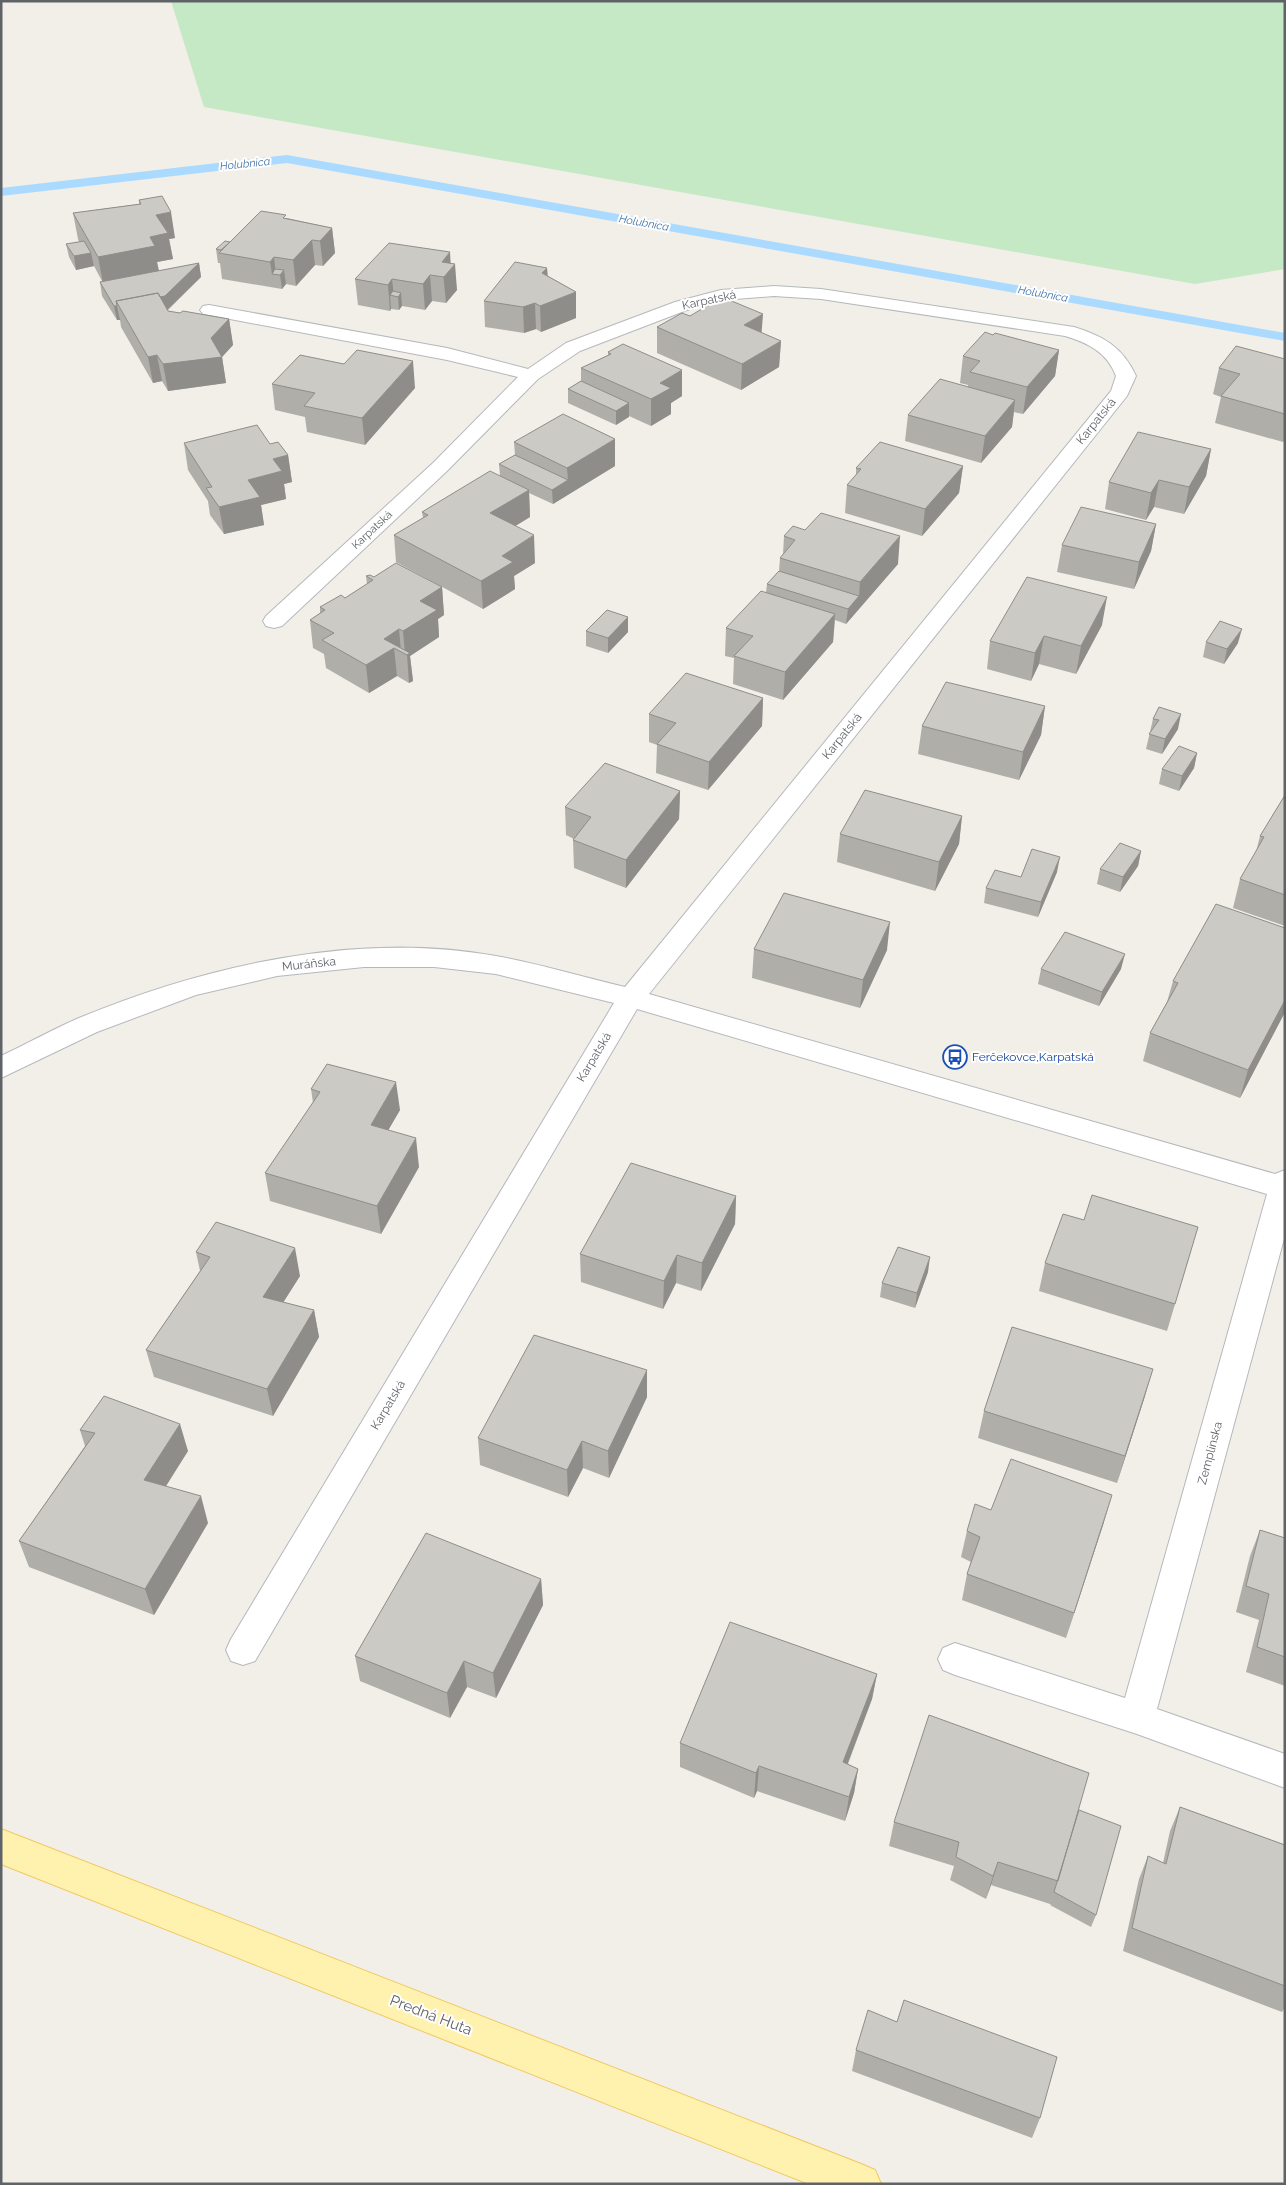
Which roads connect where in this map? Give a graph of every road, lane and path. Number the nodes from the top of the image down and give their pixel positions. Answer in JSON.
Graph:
{"nodes":[{"id":1,"x":209,"y":310,"type":"dead end"},
{"id":2,"x":532,"y":375,"type":"junction"},
{"id":3,"x":274,"y":620,"type":"dead end"},
{"id":4,"x":631,"y":998,"type":"junction"},
{"id":5,"x":1,"y":1068,"type":"edge"},
{"id":6,"x":1284,"y":1186,"type":"edge"},
{"id":7,"x":243,"y":1650,"type":"dead end"},
{"id":8,"x":955,"y":1659,"type":"dead end"},
{"id":9,"x":1137,"y":1718,"type":"junction"},
{"id":10,"x":1285,"y":1771,"type":"edge"},
{"id":11,"x":1,"y":1846,"type":"edge"},
{"id":12,"x":861,"y":2184,"type":"edge"}],
"edges":[{"from":1,"to":2,"type":"street"},
{"from":2,"to":3,"type":"street","name":"Karpatská"},
{"from":2,"to":4,"type":"street","name":"Karpatská"},
{"from":4,"to":5,"type":"street","name":"Muráňska"},
{"from":4,"to":6,"type":"street","name":"Muráňska"},
{"from":4,"to":7,"type":"street","name":"Karpatská"},
{"from":6,"to":9,"type":"street","name":"Zemplínska"},
{"from":8,"to":9,"type":"street"},
{"from":9,"to":10,"type":"street"},
{"from":11,"to":12,"type":"main road","name":"Predná Huta"}]}
